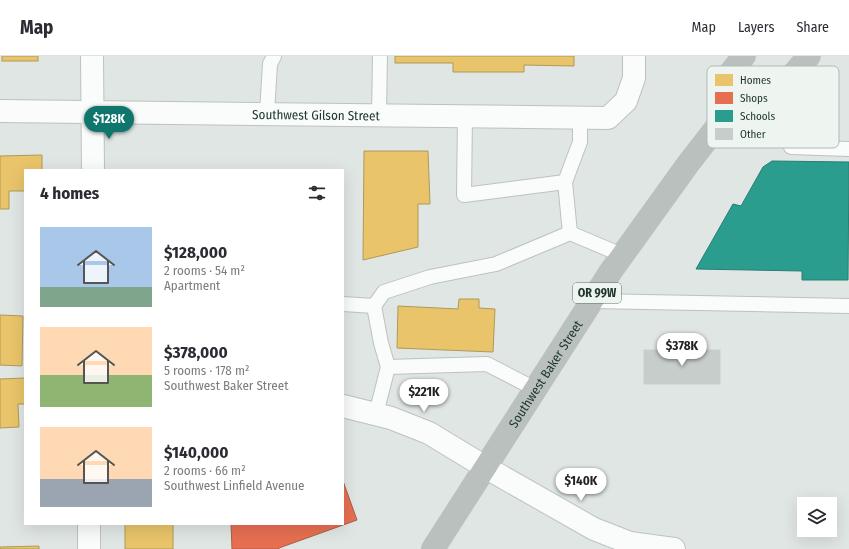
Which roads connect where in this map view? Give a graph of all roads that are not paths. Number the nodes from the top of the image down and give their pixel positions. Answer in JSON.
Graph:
{"nodes":[{"id":1,"x":92,"y":56,"type":"edge"},
{"id":2,"x":274,"y":56,"type":"edge"},
{"id":3,"x":380,"y":56,"type":"edge"},
{"id":4,"x":634,"y":56,"type":"edge"},
{"id":5,"x":744,"y":56,"type":"edge"},
{"id":6,"x":809,"y":56,"type":"edge"},
{"id":7,"x":736,"y":66,"type":"edge"},
{"id":8,"x":800,"y":66,"type":"edge"},
{"id":9,"x":0,"y":111,"type":"edge"},
{"id":10,"x":92,"y":111,"type":"junction"},
{"id":11,"x":267,"y":113,"type":"junction"},
{"id":12,"x":378,"y":115,"type":"junction"},
{"id":13,"x":465,"y":116,"type":"junction"},
{"id":14,"x":580,"y":117,"type":"junction"},
{"id":15,"x":707,"y":139,"type":"edge"},
{"id":16,"x":820,"y":148,"type":"edge"},
{"id":17,"x":849,"y":149,"type":"edge"},
{"id":18,"x":93,"y":169,"type":"edge"},
{"id":19,"x":565,"y":182,"type":"junction"},
{"id":20,"x":570,"y":233,"type":"junction"},
{"id":21,"x":622,"y":255,"type":"junction"},
{"id":22,"x":592,"y":301,"type":"junction"},
{"id":23,"x":344,"y":304,"type":"edge"},
{"id":24,"x":374,"y":306,"type":"junction"},
{"id":25,"x":849,"y":306,"type":"edge"},
{"id":26,"x":388,"y":366,"type":"junction"},
{"id":27,"x":535,"y":389,"type":"junction"},
{"id":28,"x":344,"y":406,"type":"edge"},
{"id":29,"x":376,"y":414,"type":"junction"},
{"id":30,"x":485,"y":467,"type":"junction"},
{"id":31,"x":89,"y":525,"type":"edge"},
{"id":32,"x":89,"y":549,"type":"edge"},
{"id":33,"x":433,"y":549,"type":"edge"},
{"id":34,"x":674,"y":549,"type":"edge"}],
"edges":[{"from":1,"to":10,"type":"street"},
{"from":2,"to":11,"type":"lane"},
{"from":3,"to":12,"type":"lane"},
{"from":4,"to":14,"type":"street","name":"Southwest Gilson Street"},
{"from":5,"to":7,"type":"highway"},
{"from":6,"to":8,"type":"highway"},
{"from":9,"to":10,"type":"street","name":"Southwest Gilson Street"},
{"from":10,"to":11,"type":"street","name":"Southwest Gilson Street"},
{"from":10,"to":18,"type":"street"},
{"from":11,"to":12,"type":"street","name":"Southwest Gilson Street"},
{"from":12,"to":13,"type":"street","name":"Southwest Gilson Street"},
{"from":13,"to":14,"type":"street","name":"Southwest Gilson Street"},
{"from":13,"to":19,"type":"lane"},
{"from":14,"to":19,"type":"lane"},
{"from":15,"to":21,"type":"highway","name":"Southwest Baker Street","number":"OR 99W"},
{"from":16,"to":17,"type":"lane"},
{"from":19,"to":20,"type":"lane"},
{"from":20,"to":21,"type":"lane"},
{"from":20,"to":24,"type":"lane"},
{"from":21,"to":22,"type":"highway","name":"Southwest Baker Street","number":"OR 99W"},
{"from":22,"to":25,"type":"lane"},
{"from":22,"to":27,"type":"highway","name":"Southwest Baker Street","number":"OR 99W"},
{"from":23,"to":24,"type":"lane"},
{"from":24,"to":26,"type":"lane"},
{"from":26,"to":27,"type":"lane"},
{"from":26,"to":29,"type":"lane"},
{"from":27,"to":30,"type":"highway","name":"Southwest Baker Street","number":"OR 99W"},
{"from":28,"to":29,"type":"street"},
{"from":29,"to":30,"type":"street"},
{"from":30,"to":33,"type":"highway","name":"Southwest Baker Street","number":"OR 99W"},
{"from":30,"to":34,"type":"street"},
{"from":31,"to":32,"type":"street"}]}
